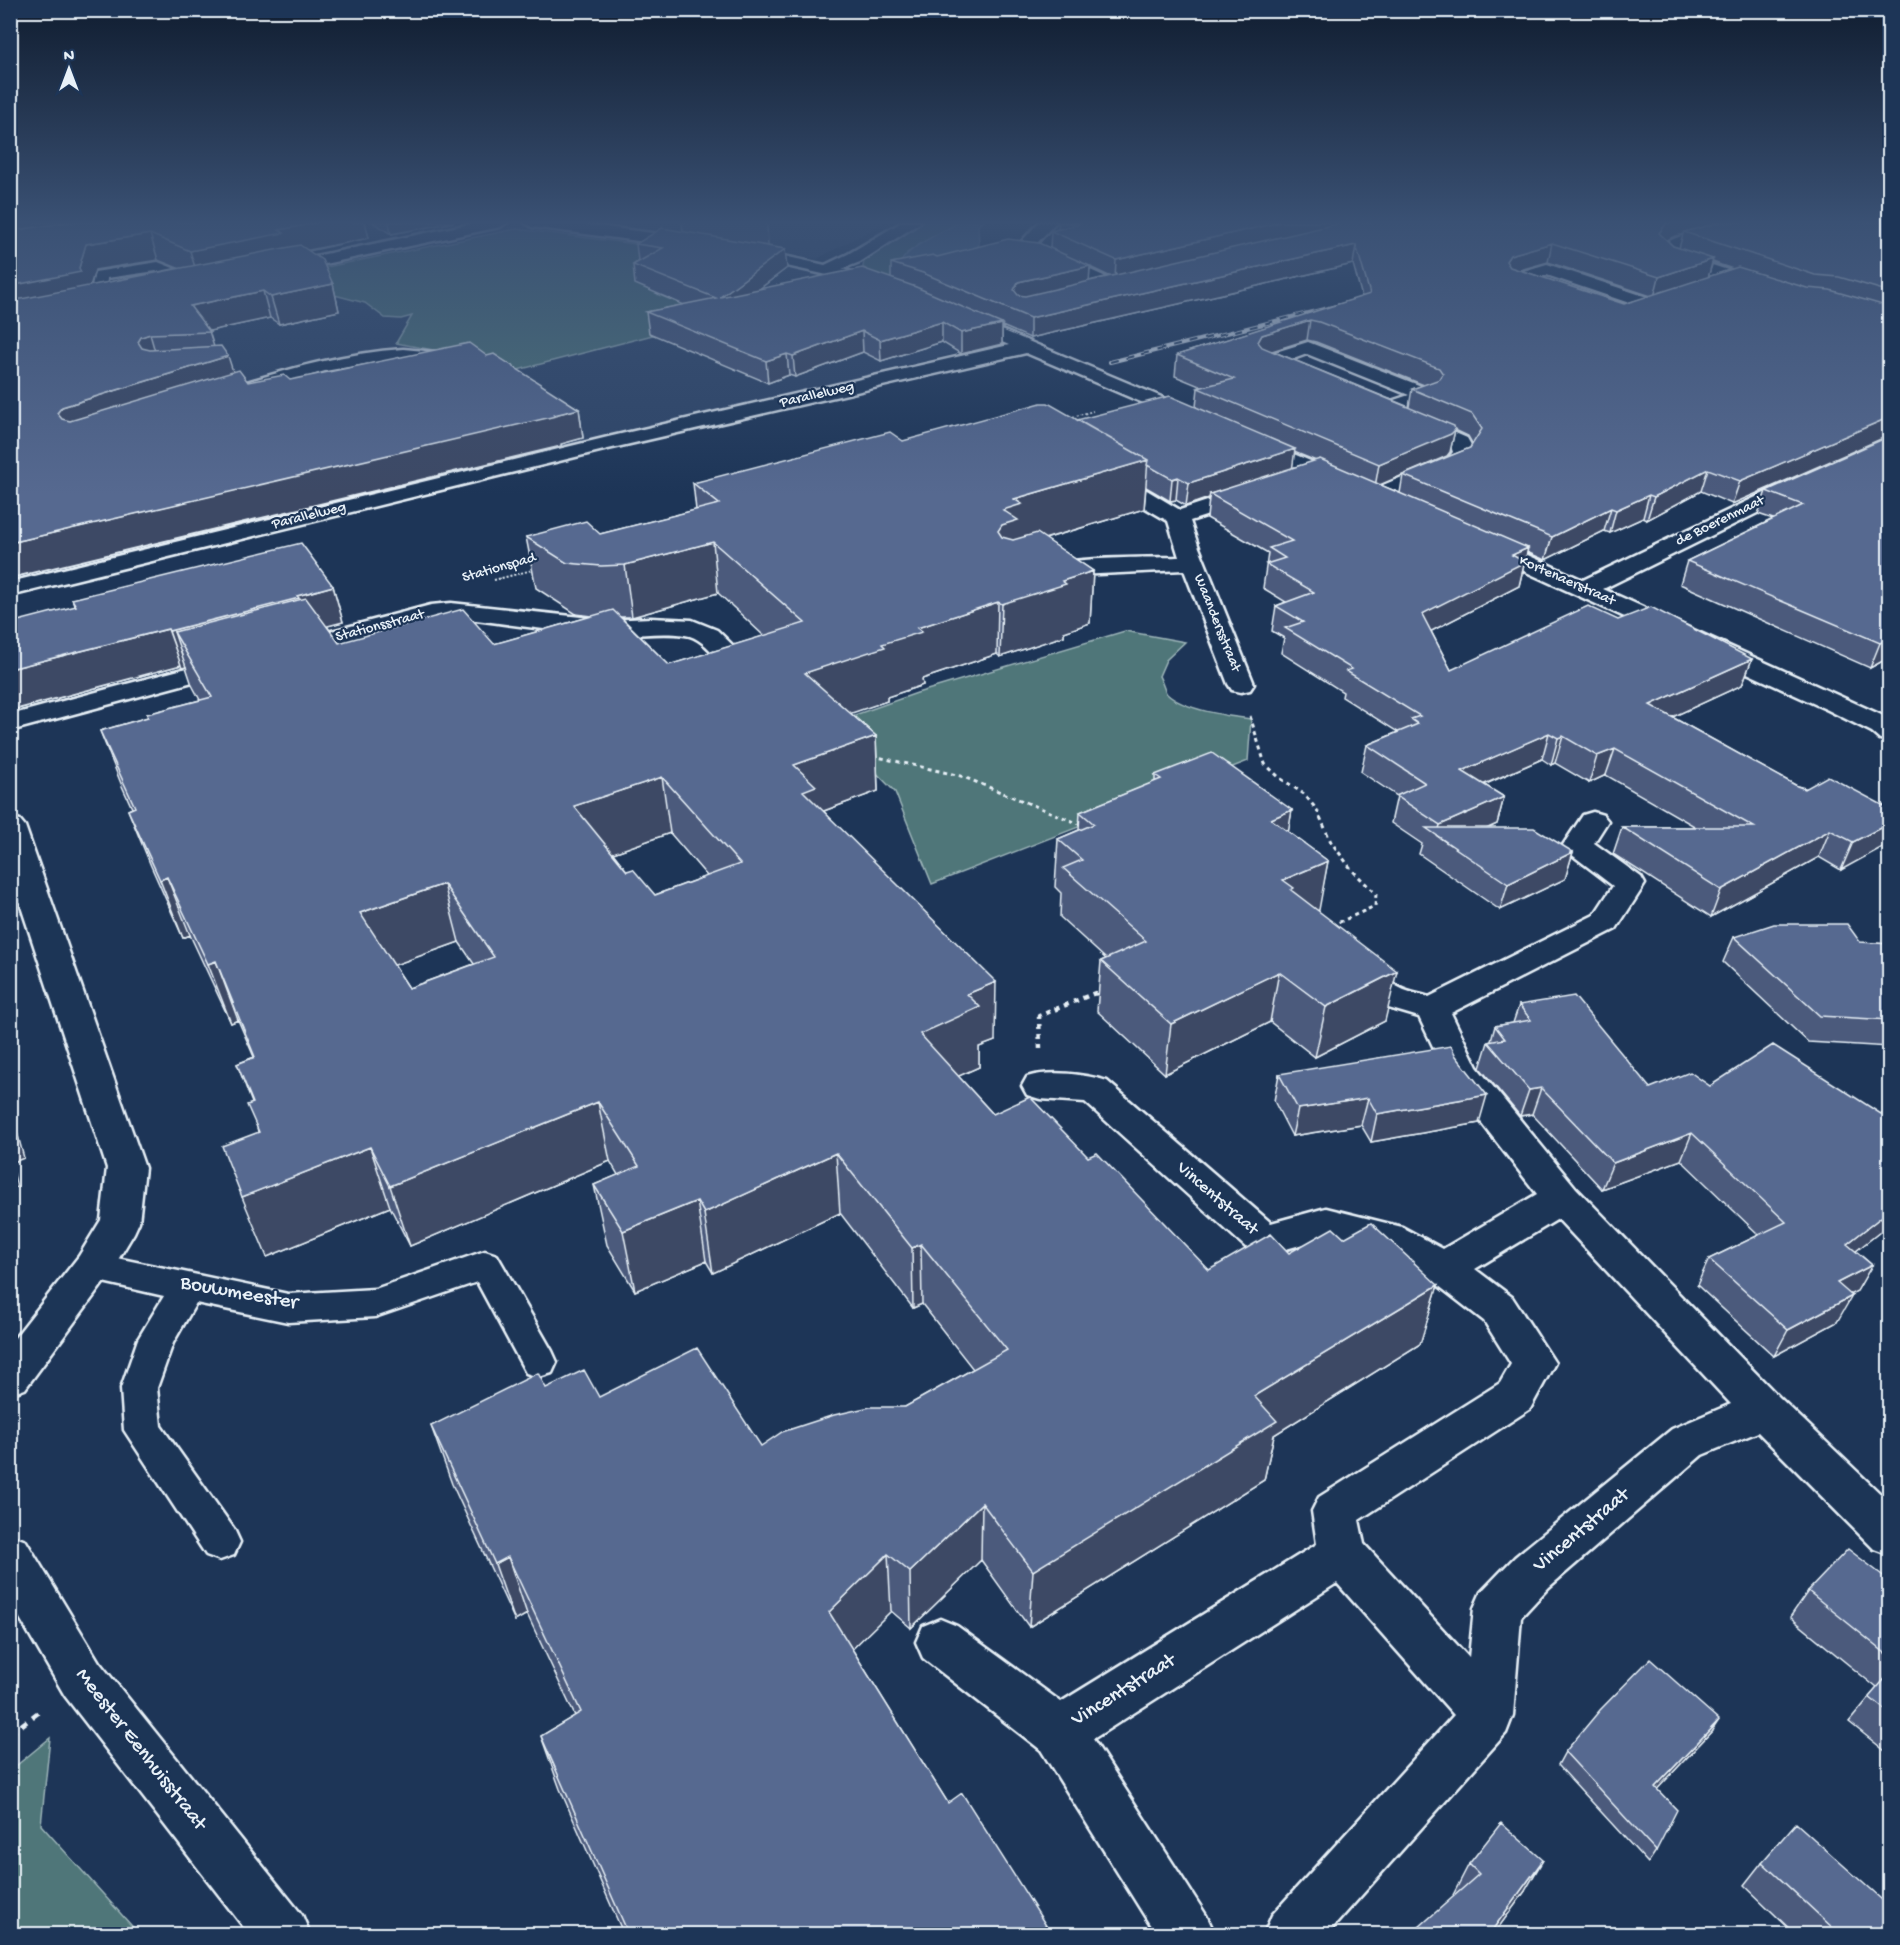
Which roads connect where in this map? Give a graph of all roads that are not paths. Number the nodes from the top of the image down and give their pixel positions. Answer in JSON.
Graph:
{"nodes":[{"id":1,"x":950,"y":313,"type":"edge"},
{"id":2,"x":1026,"y":347,"type":"junction"},
{"id":3,"x":331,"y":363,"type":"junction"},
{"id":4,"x":471,"y":363,"type":"edge"},
{"id":5,"x":250,"y":366,"type":"dead end"},
{"id":6,"x":1310,"y":378,"type":"edge"},
{"id":7,"x":221,"y":397,"type":"edge"},
{"id":8,"x":1364,"y":400,"type":"edge"},
{"id":9,"x":1386,"y":409,"type":"junction"},
{"id":10,"x":589,"y":431,"type":"dead end"},
{"id":11,"x":608,"y":443,"type":"junction"},
{"id":12,"x":1089,"y":465,"type":"edge"},
{"id":13,"x":1318,"y":472,"type":"junction"},
{"id":14,"x":1820,"y":474,"type":"edge"},
{"id":15,"x":1374,"y":496,"type":"junction"},
{"id":16,"x":1406,"y":510,"type":"edge"},
{"id":17,"x":1178,"y":518,"type":"junction"},
{"id":18,"x":1469,"y":538,"type":"edge"},
{"id":19,"x":1193,"y":563,"type":"junction"},
{"id":20,"x":1022,"y":579,"type":"edge"},
{"id":21,"x":1585,"y":588,"type":"junction"},
{"id":22,"x":10,"y":589,"type":"edge"},
{"id":23,"x":744,"y":669,"type":"edge"},
{"id":24,"x":1241,"y":684,"type":"road end"},
{"id":25,"x":10,"y":723,"type":"edge"},
{"id":26,"x":1887,"y":728,"type":"edge"},
{"id":27,"x":1593,"y":821,"type":"dead end"},
{"id":28,"x":10,"y":826,"type":"edge"},
{"id":29,"x":1337,"y":944,"type":"edge"},
{"id":30,"x":1432,"y":1010,"type":"junction"},
{"id":31,"x":1040,"y":1086,"type":"road end"},
{"id":32,"x":1562,"y":1198,"type":"junction"},
{"id":33,"x":93,"y":1267,"type":"junction"},
{"id":34,"x":1444,"y":1268,"type":"junction"},
{"id":35,"x":188,"y":1286,"type":"junction"},
{"id":36,"x":539,"y":1362,"type":"dead end"},
{"id":37,"x":10,"y":1376,"type":"edge"},
{"id":38,"x":1764,"y":1410,"type":"junction"},
{"id":39,"x":1890,"y":1534,"type":"edge"},
{"id":40,"x":220,"y":1542,"type":"dead end"},
{"id":41,"x":1342,"y":1554,"type":"junction"},
{"id":42,"x":10,"y":1556,"type":"edge"},
{"id":43,"x":940,"y":1642,"type":"dead end"},
{"id":44,"x":1488,"y":1715,"type":"junction"},
{"id":45,"x":1059,"y":1732,"type":"junction"},
{"id":46,"x":283,"y":1935,"type":"edge"},
{"id":47,"x":1186,"y":1935,"type":"edge"},
{"id":48,"x":1291,"y":1935,"type":"edge"}],
"edges":[{"from":1,"to":2,"type":"street"},
{"from":2,"to":11,"type":"street","name":"Parallelweg"},
{"from":2,"to":13,"type":"street"},
{"from":3,"to":4,"type":"street"},
{"from":3,"to":5,"type":"street"},
{"from":3,"to":7,"type":"street"},
{"from":6,"to":9,"type":"street"},
{"from":8,"to":9,"type":"street"},
{"from":9,"to":15,"type":"street"},
{"from":10,"to":11,"type":"street"},
{"from":11,"to":22,"type":"street","name":"Parallelweg"},
{"from":12,"to":17,"type":"street"},
{"from":13,"to":15,"type":"street"},
{"from":13,"to":17,"type":"street"},
{"from":14,"to":21,"type":"street","name":"de Boerenmaat"},
{"from":15,"to":16,"type":"street"},
{"from":17,"to":19,"type":"street","name":"Waandersstraat"},
{"from":18,"to":21,"type":"street","name":"Kortenaerstraat"},
{"from":19,"to":20,"type":"street","name":"Waandersstraat"},
{"from":19,"to":24,"type":"street","name":"Waandersstraat"},
{"from":21,"to":26,"type":"street","name":"Kortenaerstraat"},
{"from":23,"to":25,"type":"street","name":"Stationsstraat"},
{"from":27,"to":30,"type":"street"},
{"from":28,"to":33,"type":"street"},
{"from":29,"to":30,"type":"street"},
{"from":30,"to":32,"type":"street"},
{"from":31,"to":34,"type":"street","name":"Vincentstraat"},
{"from":32,"to":34,"type":"street"},
{"from":32,"to":38,"type":"street"},
{"from":33,"to":35,"type":"lane","name":"Bouwmeester"},
{"from":33,"to":37,"type":"street"},
{"from":34,"to":41,"type":"street","name":"Vincentstraat"},
{"from":35,"to":36,"type":"lane","name":"Bouwmeester"},
{"from":35,"to":40,"type":"lane"},
{"from":38,"to":39,"type":"street"},
{"from":38,"to":44,"type":"street","name":"Vincentstraat"},
{"from":41,"to":44,"type":"street"},
{"from":41,"to":45,"type":"street","name":"Vincentstraat"},
{"from":42,"to":46,"type":"street","name":"Meester Eenhuisstraat"},
{"from":43,"to":45,"type":"street","name":"Vincentstraat"},
{"from":44,"to":48,"type":"street"},
{"from":45,"to":47,"type":"street","name":"Vincentstraat"}]}
